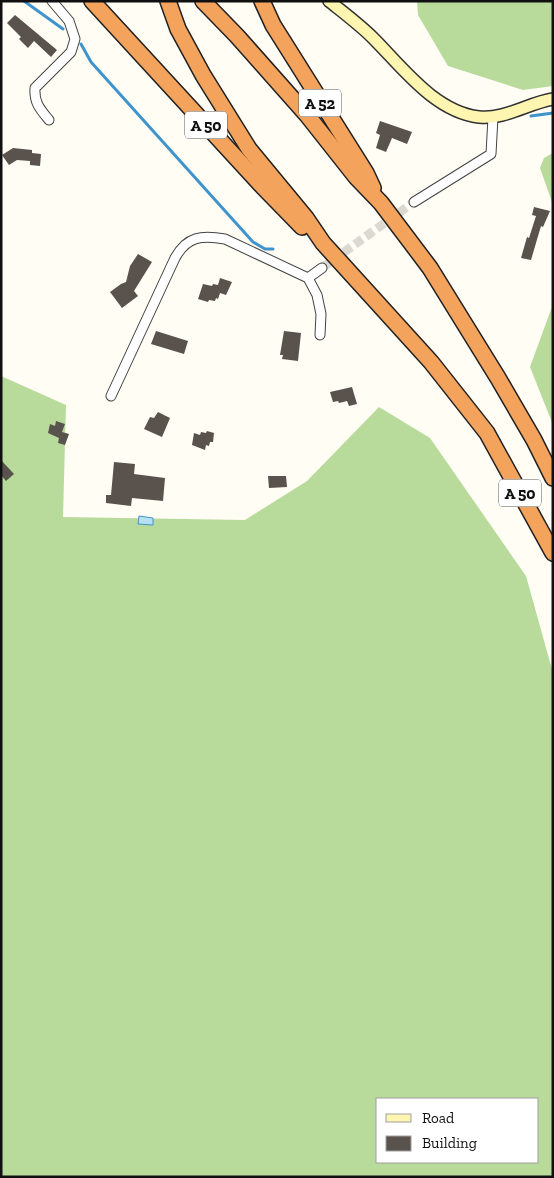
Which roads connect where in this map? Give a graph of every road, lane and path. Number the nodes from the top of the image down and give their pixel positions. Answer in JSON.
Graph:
{"nodes":[{"id":1,"x":52,"y":1,"type":"edge"},
{"id":2,"x":92,"y":1,"type":"edge"},
{"id":3,"x":168,"y":1,"type":"edge"},
{"id":4,"x":203,"y":1,"type":"edge"},
{"id":5,"x":262,"y":1,"type":"edge"},
{"id":6,"x":329,"y":1,"type":"edge"},
{"id":7,"x":553,"y":99,"type":"edge"},
{"id":8,"x":493,"y":117,"type":"junction"},
{"id":9,"x":49,"y":120,"type":"dead end"},
{"id":10,"x":414,"y":202,"type":"tunnel mouth"},
{"id":11,"x":380,"y":203,"type":"junction"},
{"id":12,"x":323,"y":243,"type":"junction"},
{"id":13,"x":322,"y":268,"type":"tunnel mouth"},
{"id":14,"x":308,"y":278,"type":"junction"},
{"id":15,"x":320,"y":335,"type":"dead end"},
{"id":16,"x":111,"y":396,"type":"dead end"},
{"id":17,"x":553,"y":478,"type":"edge"},
{"id":18,"x":553,"y":553,"type":"edge"}],
"edges":[{"from":1,"to":9,"type":"street"},
{"from":2,"to":12,"type":"highway","number":"A 50"},
{"from":3,"to":12,"type":"highway"},
{"from":4,"to":11,"type":"highway","number":"A 50"},
{"from":5,"to":11,"type":"highway","number":"A 52"},
{"from":6,"to":8,"type":"main road"},
{"from":7,"to":8,"type":"main road"},
{"from":8,"to":10,"type":"street"},
{"from":11,"to":17,"type":"highway","number":"A 50"},
{"from":12,"to":18,"type":"highway","number":"A 50"},
{"from":13,"to":14,"type":"street"},
{"from":14,"to":15,"type":"street"},
{"from":14,"to":16,"type":"street"}]}
